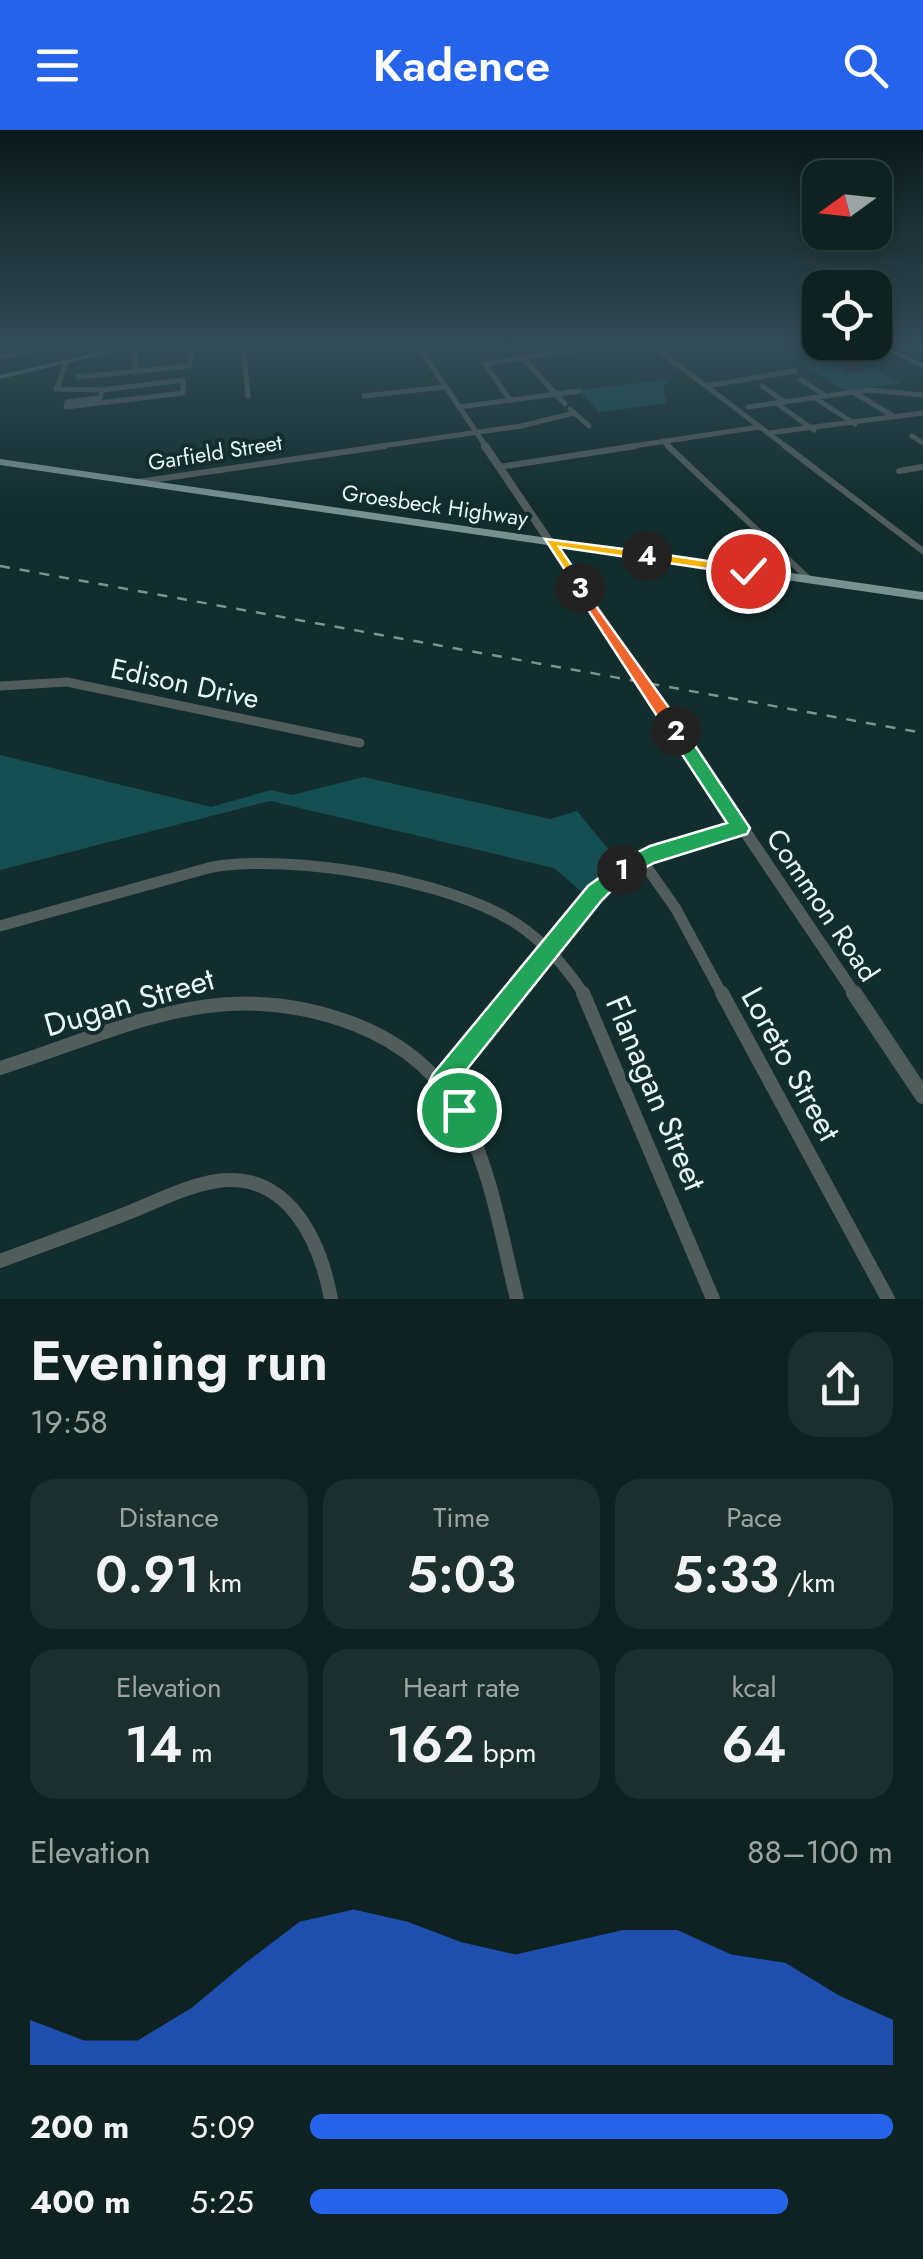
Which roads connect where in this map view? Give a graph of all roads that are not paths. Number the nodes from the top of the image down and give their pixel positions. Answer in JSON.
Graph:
{"nodes":[{"id":1,"x":100,"y":398,"type":"joint"},
{"id":2,"x":104,"y":398,"type":"edge"},
{"id":3,"x":146,"y":398,"type":"edge"},
{"id":4,"x":452,"y":398,"type":"edge"},
{"id":5,"x":508,"y":398,"type":"edge"},
{"id":6,"x":529,"y":398,"type":"edge"},
{"id":7,"x":560,"y":398,"type":"edge"},
{"id":8,"x":721,"y":398,"type":"edge"},
{"id":9,"x":779,"y":398,"type":"edge"},
{"id":10,"x":815,"y":398,"type":"joint"},
{"id":11,"x":861,"y":398,"type":"edge"},
{"id":12,"x":510,"y":400,"type":"junction"},
{"id":13,"x":785,"y":402,"type":"junction"},
{"id":14,"x":776,"y":404,"type":"junction"},
{"id":15,"x":459,"y":407,"type":"junction"},
{"id":16,"x":748,"y":407,"type":"dead end"},
{"id":17,"x":923,"y":412,"type":"edge"},
{"id":18,"x":574,"y":413,"type":"junction"},
{"id":19,"x":894,"y":417,"type":"junction"},
{"id":20,"x":855,"y":424,"type":"junction"},
{"id":21,"x":589,"y":426,"type":"dead end"},
{"id":22,"x":759,"y":427,"type":"junction"},
{"id":23,"x":814,"y":430,"type":"junction"},
{"id":24,"x":475,"y":432,"type":"junction"},
{"id":25,"x":768,"y":433,"type":"junction"},
{"id":26,"x":912,"y":436,"type":"dead end"},
{"id":27,"x":663,"y":442,"type":"junction"},
{"id":28,"x":923,"y":443,"type":"edge"},
{"id":29,"x":0,"y":462,"type":"edge"},
{"id":30,"x":923,"y":466,"type":"edge"},
{"id":31,"x":499,"y":467,"type":"junction"},
{"id":32,"x":899,"y":471,"type":"dead end"},
{"id":33,"x":138,"y":482,"type":"junction"},
{"id":34,"x":549,"y":542,"type":"junction"},
{"id":35,"x":923,"y":551,"type":"edge"},
{"id":36,"x":810,"y":580,"type":"junction"},
{"id":37,"x":923,"y":596,"type":"edge"},
{"id":38,"x":0,"y":686,"type":"edge"},
{"id":39,"x":360,"y":743,"type":"dead end"},
{"id":40,"x":740,"y":828,"type":"junction"},
{"id":41,"x":641,"y":859,"type":"junction"},
{"id":42,"x":0,"y":926,"type":"edge"},
{"id":43,"x":548,"y":950,"type":"junction"},
{"id":44,"x":0,"y":1068,"type":"edge"},
{"id":45,"x":441,"y":1082,"type":"junction"},
{"id":46,"x":923,"y":1096,"type":"edge"},
{"id":47,"x":0,"y":1261,"type":"edge"},
{"id":48,"x":331,"y":1299,"type":"edge"},
{"id":49,"x":517,"y":1299,"type":"edge"},
{"id":50,"x":712,"y":1299,"type":"edge"},
{"id":51,"x":888,"y":1299,"type":"edge"}],
"edges":[{"from":1,"to":2,"type":"street"},
{"from":1,"to":3,"type":"street"},
{"from":4,"to":15,"type":"street","name":"Common Road"},
{"from":5,"to":12,"type":"street"},
{"from":6,"to":12,"type":"street"},
{"from":7,"to":18,"type":"street"},
{"from":8,"to":22,"type":"street"},
{"from":9,"to":13,"type":"street"},
{"from":10,"to":13,"type":"street"},
{"from":10,"to":20,"type":"street"},
{"from":11,"to":19,"type":"street"},
{"from":12,"to":15,"type":"street"},
{"from":13,"to":14,"type":"street"},
{"from":14,"to":16,"type":"street"},
{"from":14,"to":23,"type":"street"},
{"from":15,"to":24,"type":"street","name":"Common Road"},
{"from":17,"to":19,"type":"street"},
{"from":18,"to":21,"type":"street"},
{"from":18,"to":24,"type":"street","name":"Garfield Street"},
{"from":19,"to":20,"type":"street"},
{"from":20,"to":23,"type":"street"},
{"from":22,"to":25,"type":"street"},
{"from":22,"to":27,"type":"street"},
{"from":23,"to":25,"type":"street"},
{"from":24,"to":31,"type":"street","name":"Common Road"},
{"from":24,"to":33,"type":"street","name":"Garfield Street"},
{"from":25,"to":35,"type":"street"},
{"from":26,"to":28,"type":"street"},
{"from":27,"to":31,"type":"street"},
{"from":27,"to":36,"type":"street"},
{"from":29,"to":33,"type":"main road","name":"Groesbeck Highway"},
{"from":30,"to":32,"type":"street"},
{"from":31,"to":34,"type":"street","name":"Common Road"},
{"from":33,"to":34,"type":"main road","name":"Groesbeck Highway"},
{"from":34,"to":36,"type":"main road","name":"Groesbeck Highway"},
{"from":34,"to":40,"type":"street","name":"Common Road"},
{"from":36,"to":37,"type":"main road","name":"Groesbeck Highway"},
{"from":38,"to":39,"type":"street","name":"Edison Drive"},
{"from":40,"to":41,"type":"street"},
{"from":40,"to":46,"type":"street","name":"Common Road"},
{"from":41,"to":43,"type":"street"},
{"from":41,"to":51,"type":"street","name":"Loreto Street"},
{"from":42,"to":43,"type":"street","name":"Flanagan Street"},
{"from":43,"to":45,"type":"street"},
{"from":43,"to":50,"type":"street","name":"Flanagan Street"},
{"from":44,"to":45,"type":"street","name":"Dugan Street"},
{"from":45,"to":49,"type":"street","name":"Dugan Street"},
{"from":47,"to":48,"type":"street"}]}
